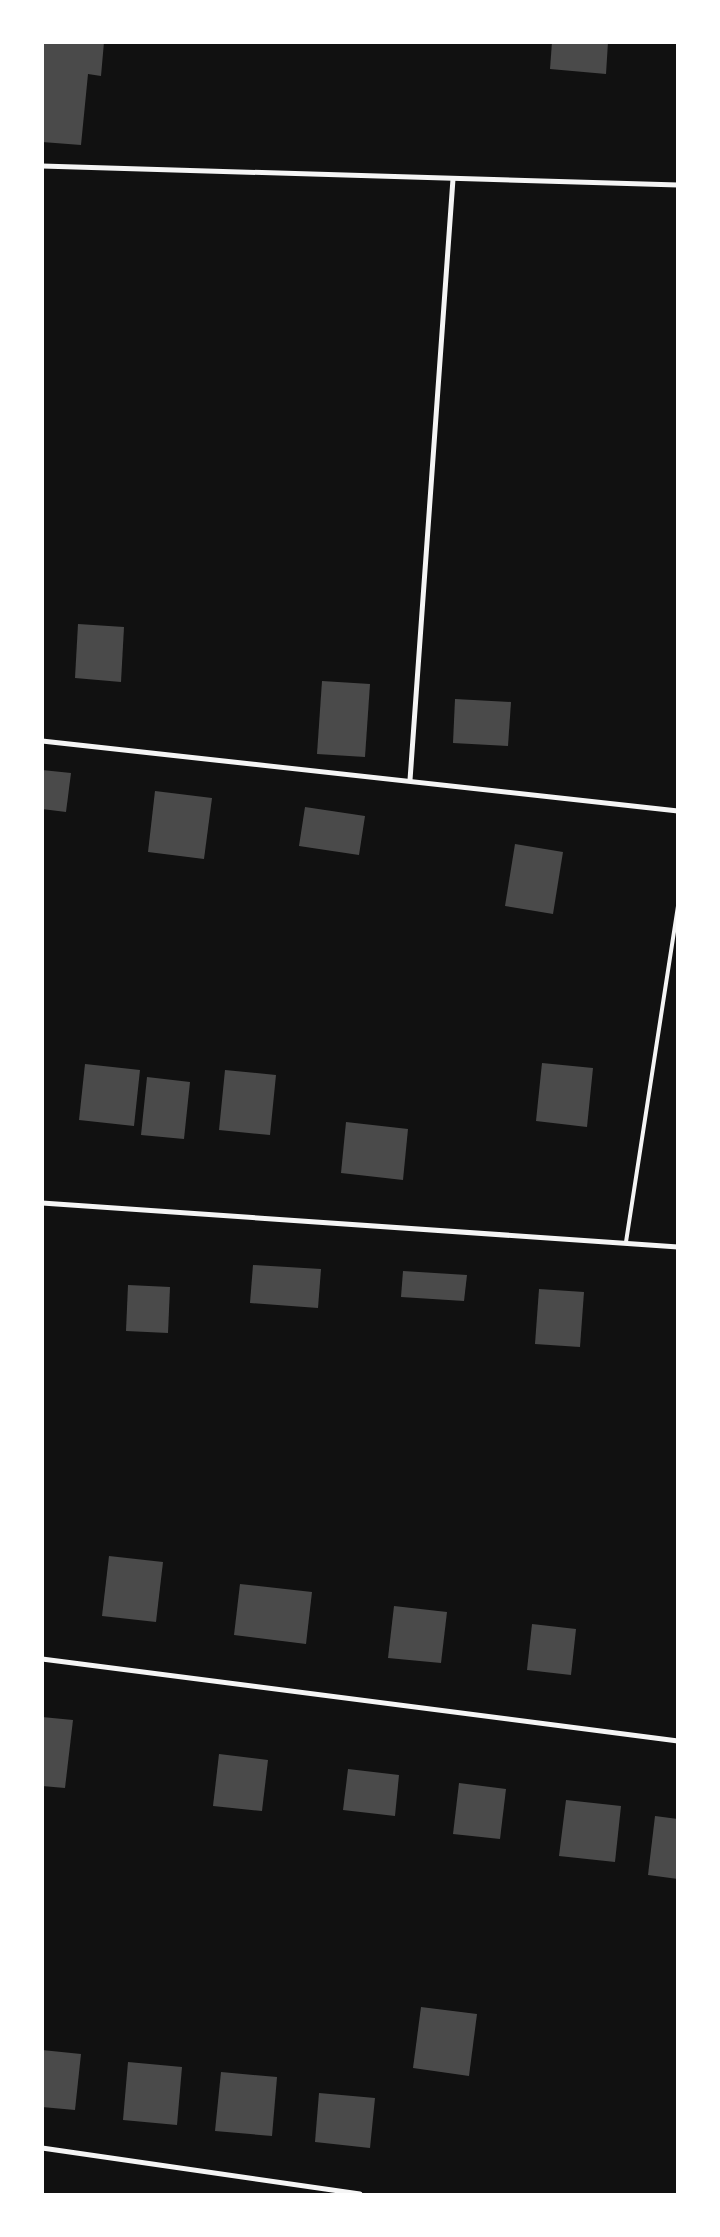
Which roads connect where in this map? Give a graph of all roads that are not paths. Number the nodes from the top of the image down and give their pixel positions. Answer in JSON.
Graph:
{"nodes":[{"id":1,"x":42,"y":166,"type":"edge"},
{"id":2,"x":453,"y":179,"type":"junction"},
{"id":3,"x":678,"y":185,"type":"edge"},
{"id":4,"x":42,"y":740,"type":"edge"},
{"id":5,"x":410,"y":780,"type":"junction"},
{"id":6,"x":678,"y":811,"type":"edge"},
{"id":7,"x":678,"y":906,"type":"edge"},
{"id":8,"x":42,"y":1203,"type":"edge"},
{"id":9,"x":626,"y":1242,"type":"junction"},
{"id":10,"x":678,"y":1247,"type":"edge"},
{"id":11,"x":42,"y":1659,"type":"edge"},
{"id":12,"x":678,"y":1741,"type":"edge"},
{"id":13,"x":42,"y":2148,"type":"edge"},
{"id":14,"x":360,"y":2194,"type":"edge"}],
"edges":[{"from":1,"to":2,"type":"street"},
{"from":2,"to":3,"type":"street"},
{"from":2,"to":5,"type":"street"},
{"from":4,"to":5,"type":"street"},
{"from":5,"to":6,"type":"street"},
{"from":7,"to":9,"type":"lane"},
{"from":8,"to":9,"type":"street"},
{"from":9,"to":10,"type":"street"},
{"from":11,"to":12,"type":"street"},
{"from":13,"to":14,"type":"street"}]}
